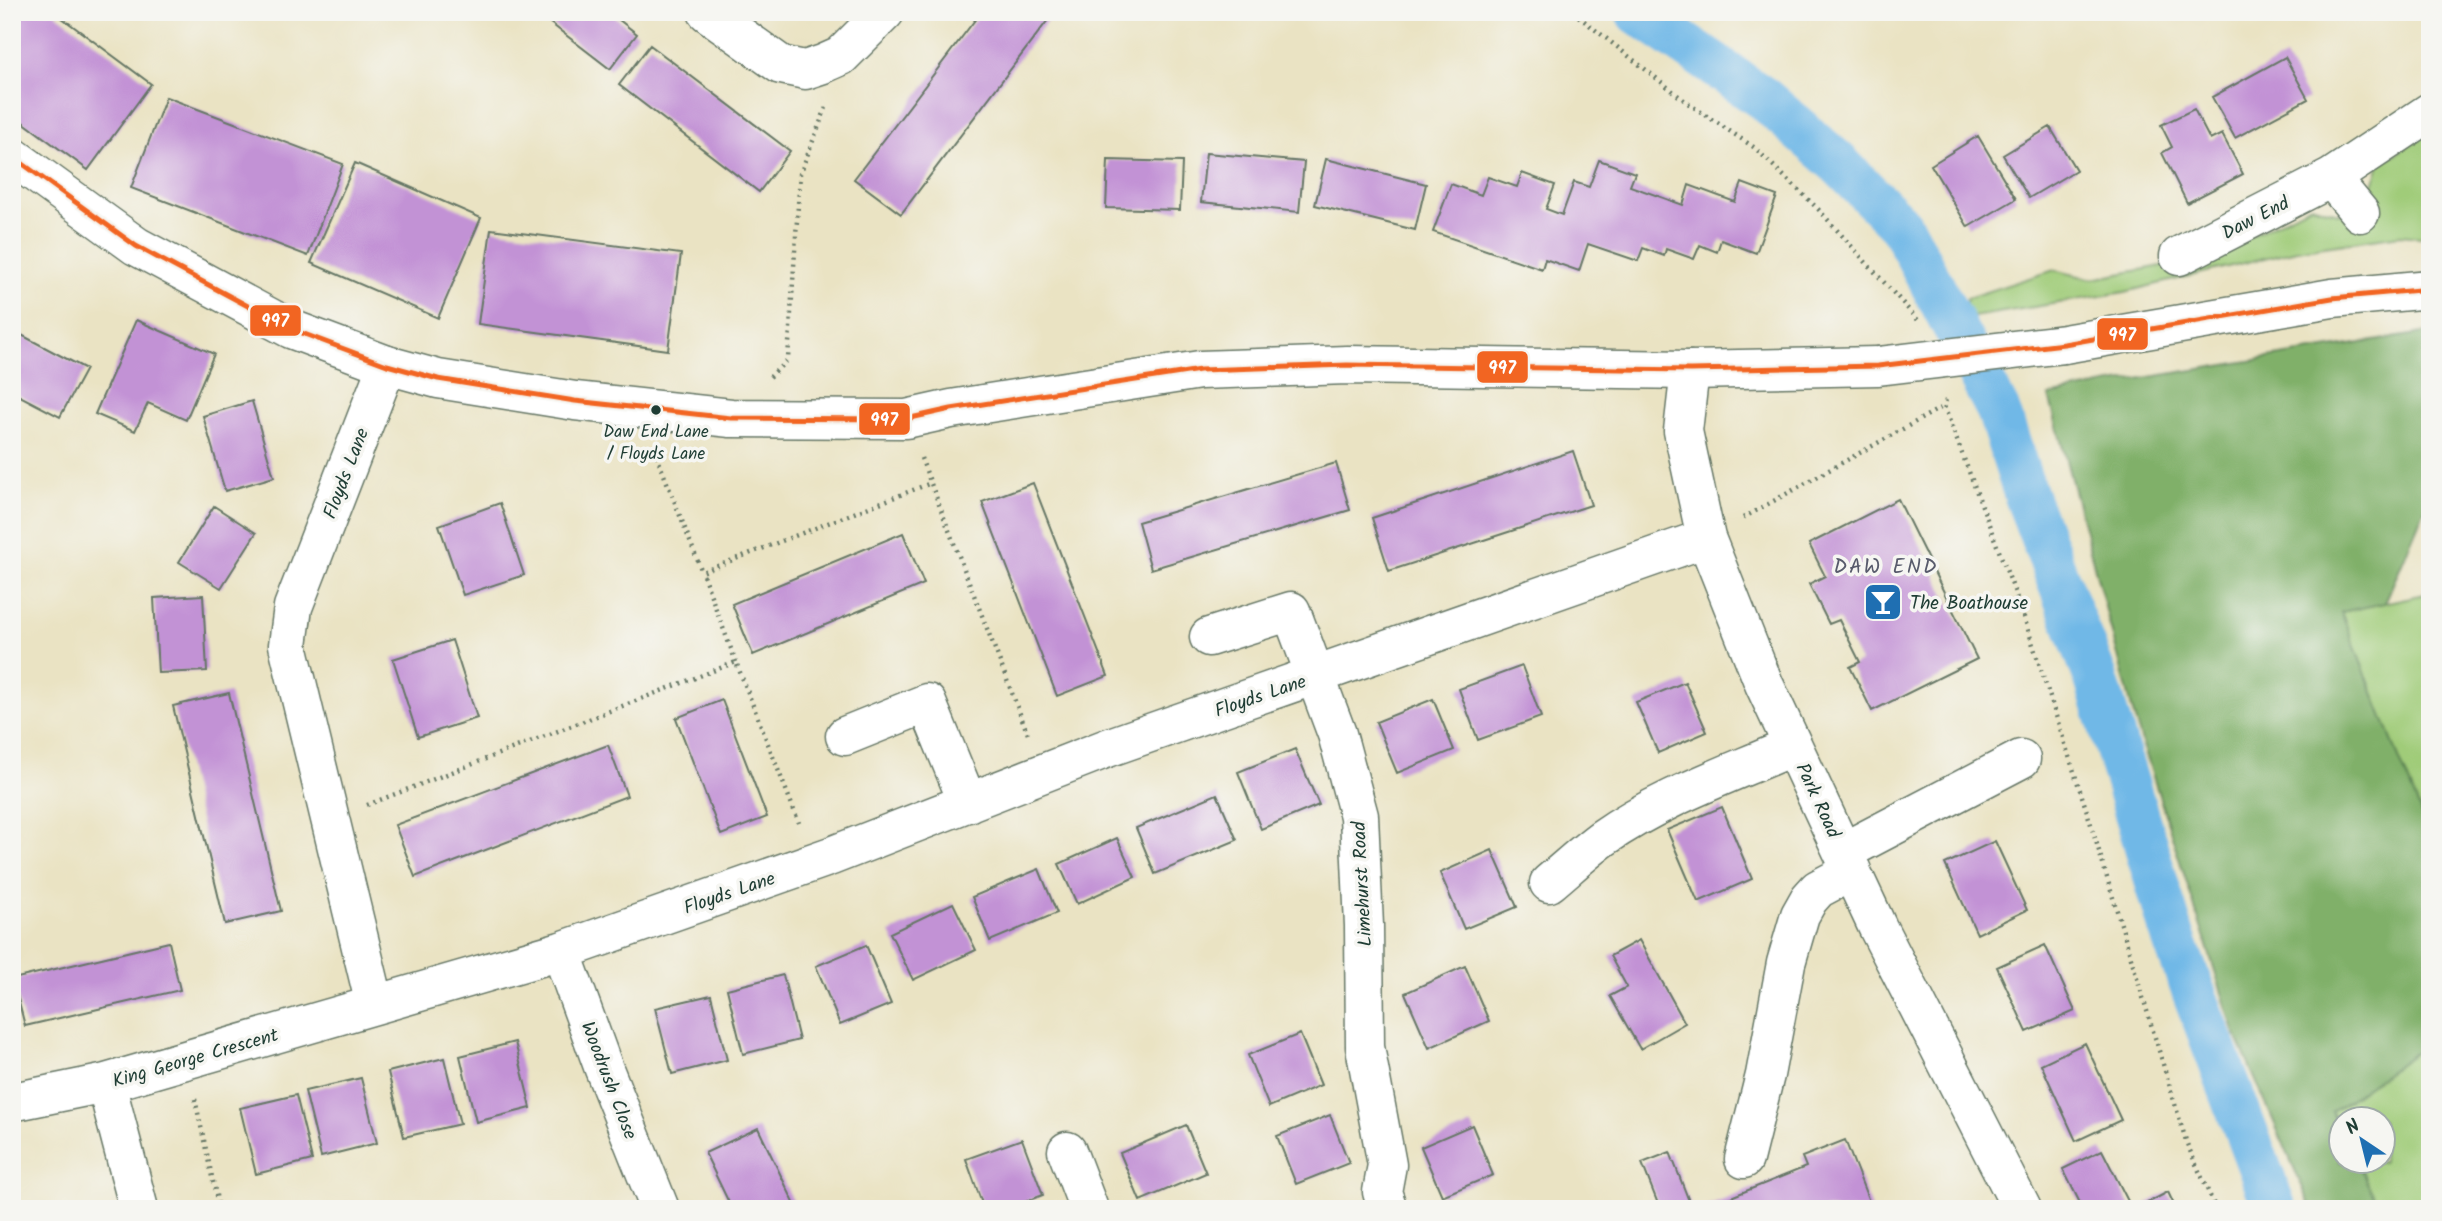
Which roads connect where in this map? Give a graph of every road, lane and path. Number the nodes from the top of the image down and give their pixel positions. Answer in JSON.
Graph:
{"nodes":[{"id":1,"x":707,"y":12,"type":"edge"},
{"id":2,"x":885,"y":12,"type":"edge"},
{"id":3,"x":1573,"y":12,"type":"edge"},
{"id":4,"x":841,"y":56,"type":"junction"},
{"id":5,"x":2430,"y":112,"type":"edge"},
{"id":6,"x":12,"y":156,"type":"edge"},
{"id":7,"x":2331,"y":178,"type":"junction"},
{"id":8,"x":2360,"y":213,"type":"dead end"},
{"id":9,"x":2179,"y":256,"type":"dead end"},
{"id":10,"x":2430,"y":289,"type":"edge"},
{"id":11,"x":1922,"y":326,"type":"dead end"},
{"id":12,"x":387,"y":365,"type":"junction"},
{"id":13,"x":1690,"y":370,"type":"junction"},
{"id":14,"x":1947,"y":394,"type":"dead end"},
{"id":15,"x":1944,"y":406,"type":"junction"},
{"id":16,"x":638,"y":408,"type":"junction"},
{"id":17,"x":731,"y":418,"type":"junction"},
{"id":18,"x":906,"y":419,"type":"junction"},
{"id":19,"x":931,"y":483,"type":"junction"},
{"id":20,"x":1706,"y":538,"type":"junction"},
{"id":21,"x":702,"y":572,"type":"junction"},
{"id":22,"x":1209,"y":638,"type":"dead end"},
{"id":23,"x":736,"y":662,"type":"junction"},
{"id":24,"x":1314,"y":676,"type":"junction"},
{"id":25,"x":845,"y":736,"type":"dead end"},
{"id":26,"x":1793,"y":746,"type":"junction"},
{"id":27,"x":2021,"y":760,"type":"dead end"},
{"id":28,"x":1043,"y":774,"type":"junction"},
{"id":29,"x":968,"y":803,"type":"junction"},
{"id":30,"x":331,"y":819,"type":"junction"},
{"id":31,"x":1847,"y":861,"type":"junction"},
{"id":32,"x":814,"y":863,"type":"junction"},
{"id":33,"x":1549,"y":883,"type":"dead end"},
{"id":34,"x":561,"y":951,"type":"junction"},
{"id":35,"x":375,"y":1005,"type":"junction"},
{"id":36,"x":186,"y":1061,"type":"junction"},
{"id":37,"x":106,"y":1083,"type":"junction"},
{"id":38,"x":12,"y":1102,"type":"edge"},
{"id":39,"x":1067,"y":1151,"type":"dead end"},
{"id":40,"x":1744,"y":1159,"type":"dead end"},
{"id":41,"x":1376,"y":1203,"type":"edge"},
{"id":42,"x":139,"y":1209,"type":"edge"},
{"id":43,"x":219,"y":1209,"type":"edge"},
{"id":44,"x":660,"y":1209,"type":"edge"},
{"id":45,"x":1089,"y":1209,"type":"edge"},
{"id":46,"x":2022,"y":1209,"type":"edge"},
{"id":47,"x":2216,"y":1209,"type":"edge"}],
"edges":[{"from":1,"to":4,"type":"street"},
{"from":2,"to":4,"type":"street"},
{"from":3,"to":11,"type":"path"},
{"from":4,"to":17,"type":"path"},
{"from":5,"to":7,"type":"street","name":"Daw End"},
{"from":6,"to":12,"type":"street"},
{"from":7,"to":8,"type":"street"},
{"from":7,"to":9,"type":"street","name":"Daw End"},
{"from":10,"to":13,"type":"street","bridge":true},
{"from":12,"to":16,"type":"street"},
{"from":12,"to":30,"type":"street","name":"Floyds Lane"},
{"from":13,"to":18,"type":"street"},
{"from":13,"to":20,"type":"street","name":"Park Road"},
{"from":14,"to":15,"type":"path"},
{"from":15,"to":20,"type":"path"},
{"from":15,"to":47,"type":"path"},
{"from":16,"to":17,"type":"street"},
{"from":16,"to":21,"type":"path"},
{"from":17,"to":18,"type":"street"},
{"from":18,"to":19,"type":"path"},
{"from":19,"to":21,"type":"path"},
{"from":19,"to":28,"type":"path"},
{"from":20,"to":24,"type":"street","name":"Floyds Lane"},
{"from":20,"to":26,"type":"street","name":"Park Road"},
{"from":21,"to":23,"type":"path"},
{"from":22,"to":24,"type":"street","name":"Limehurst Road"},
{"from":23,"to":30,"type":"path"},
{"from":23,"to":32,"type":"path"},
{"from":24,"to":28,"type":"street","name":"Floyds Lane"},
{"from":24,"to":41,"type":"street","name":"Limehurst Road"},
{"from":25,"to":29,"type":"street"},
{"from":26,"to":31,"type":"street","name":"Park Road"},
{"from":26,"to":33,"type":"street"},
{"from":27,"to":31,"type":"street"},
{"from":28,"to":29,"type":"street","name":"Floyds Lane"},
{"from":29,"to":32,"type":"street","name":"Floyds Lane"},
{"from":30,"to":35,"type":"street","name":"Floyds Lane"},
{"from":31,"to":40,"type":"street"},
{"from":31,"to":46,"type":"street","name":"Park Road"},
{"from":32,"to":34,"type":"street","name":"Floyds Lane"},
{"from":34,"to":35,"type":"street","name":"Floyds Lane"},
{"from":34,"to":44,"type":"street","name":"Woodrush Close"},
{"from":35,"to":36,"type":"street","name":"King George Crescent"},
{"from":36,"to":37,"type":"street","name":"King George Crescent"},
{"from":36,"to":43,"type":"path"},
{"from":37,"to":38,"type":"street","name":"King George Crescent"},
{"from":37,"to":42,"type":"street"},
{"from":39,"to":45,"type":"street"}]}
